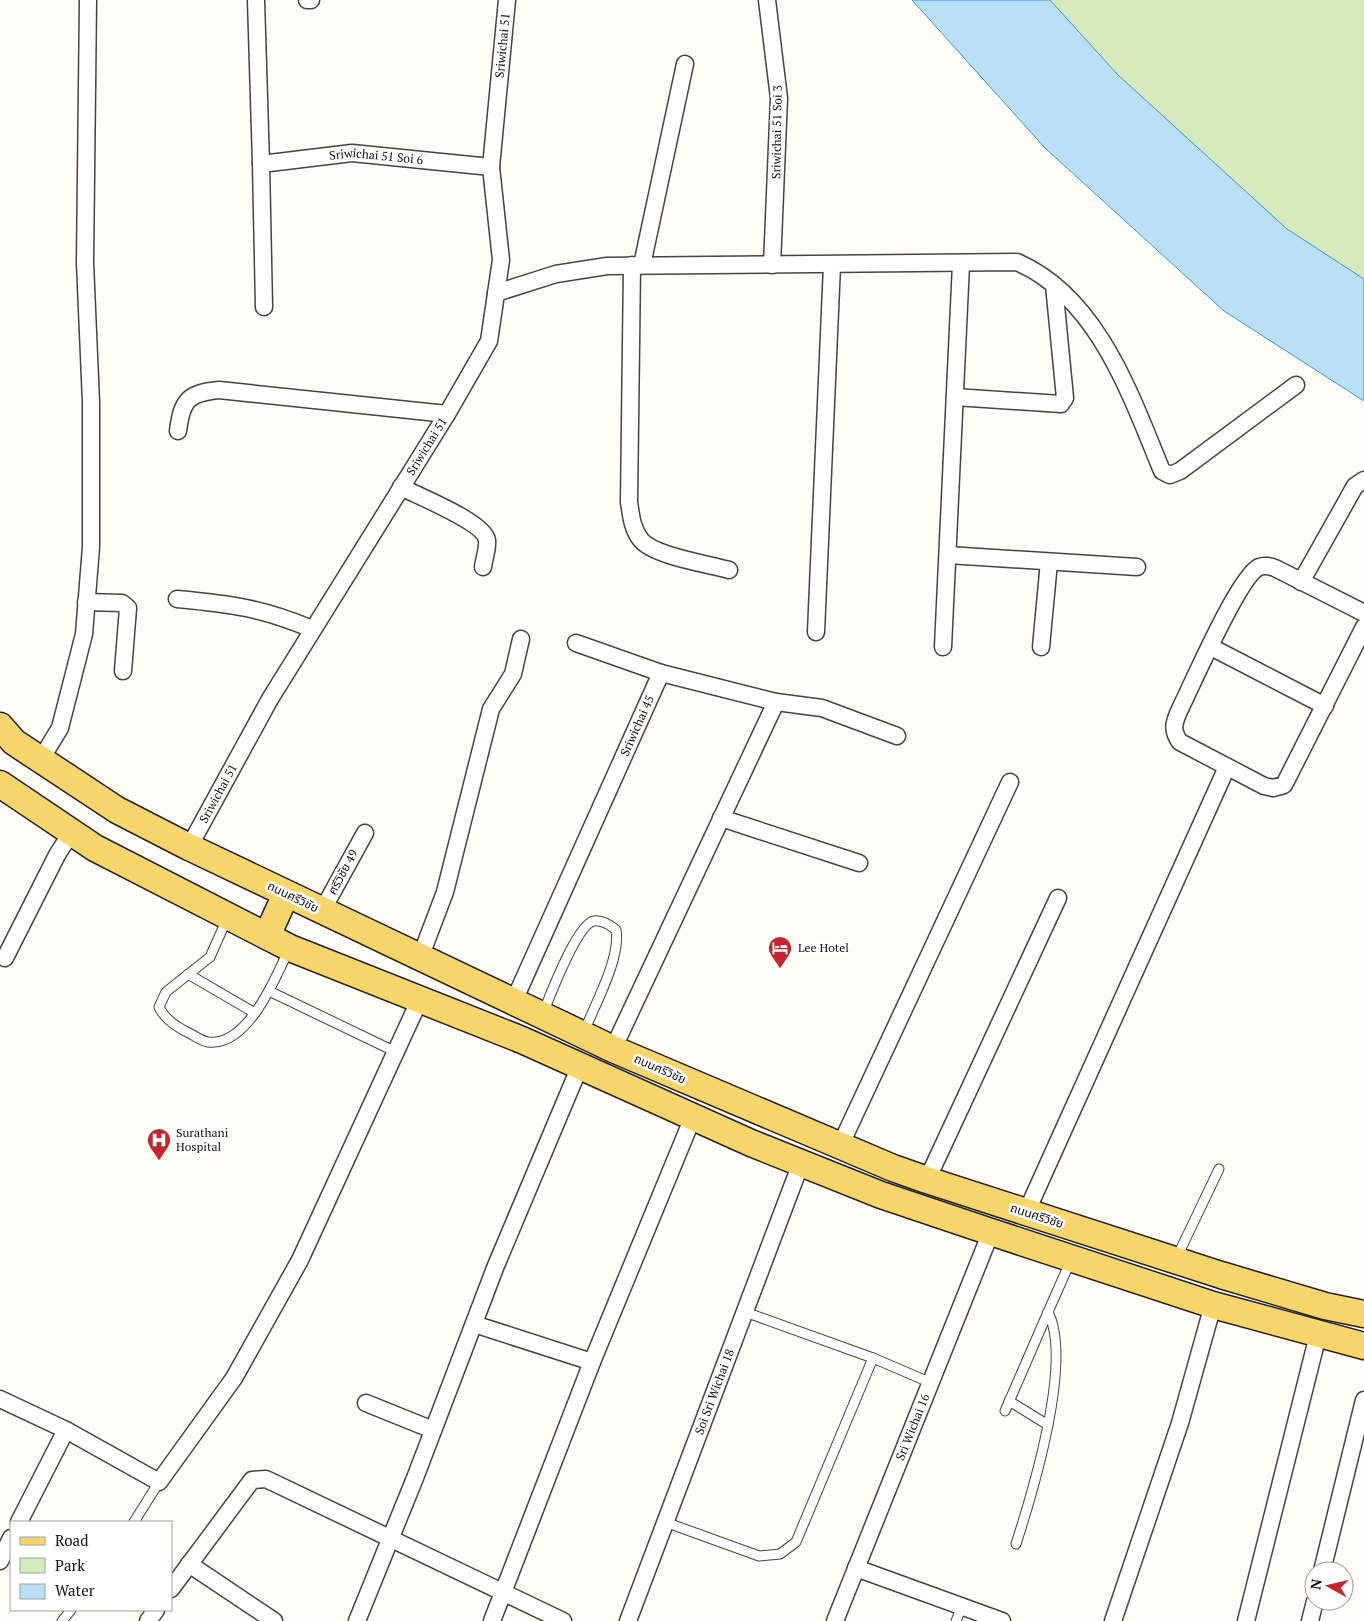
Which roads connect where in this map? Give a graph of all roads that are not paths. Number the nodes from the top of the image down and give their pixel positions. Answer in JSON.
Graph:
{"nodes":[{"id":1,"x":88,"y":0,"type":"edge"},
{"id":2,"x":256,"y":0,"type":"edge"},
{"id":3,"x":307,"y":0,"type":"edge"},
{"id":4,"x":311,"y":0,"type":"edge"},
{"id":5,"x":507,"y":0,"type":"edge"},
{"id":6,"x":767,"y":0,"type":"edge"},
{"id":7,"x":685,"y":64,"type":"dead end"},
{"id":8,"x":261,"y":164,"type":"junction"},
{"id":9,"x":491,"y":167,"type":"junction"},
{"id":10,"x":637,"y":264,"type":"junction"},
{"id":11,"x":961,"y":264,"type":"junction"},
{"id":12,"x":772,"y":265,"type":"junction"},
{"id":13,"x":832,"y":265,"type":"junction"},
{"id":14,"x":1054,"y":285,"type":"junction"},
{"id":15,"x":496,"y":292,"type":"junction"},
{"id":16,"x":264,"y":307,"type":"dead end"},
{"id":17,"x":1296,"y":385,"type":"dead end"},
{"id":18,"x":955,"y":397,"type":"junction"},
{"id":19,"x":447,"y":414,"type":"junction"},
{"id":20,"x":178,"y":431,"type":"dead end"},
{"id":21,"x":1364,"y":480,"type":"edge"},
{"id":22,"x":401,"y":487,"type":"junction"},
{"id":23,"x":948,"y":555,"type":"junction"},
{"id":24,"x":1049,"y":562,"type":"junction"},
{"id":25,"x":483,"y":567,"type":"dead end"},
{"id":26,"x":1137,"y":567,"type":"dead end"},
{"id":27,"x":729,"y":570,"type":"dead end"},
{"id":28,"x":1301,"y":582,"type":"junction"},
{"id":29,"x":177,"y":599,"type":"dead end"},
{"id":30,"x":86,"y":602,"type":"junction"},
{"id":31,"x":1364,"y":613,"type":"edge"},
{"id":32,"x":1364,"y":627,"type":"edge"},
{"id":33,"x":312,"y":629,"type":"junction"},
{"id":34,"x":816,"y":632,"type":"dead end"},
{"id":35,"x":522,"y":639,"type":"dead end"},
{"id":36,"x":576,"y":643,"type":"dead end"},
{"id":37,"x":943,"y":647,"type":"dead end"},
{"id":38,"x":1041,"y":647,"type":"dead end"},
{"id":39,"x":1211,"y":647,"type":"junction"},
{"id":40,"x":123,"y":671,"type":"dead end"},
{"id":41,"x":661,"y":673,"type":"junction"},
{"id":42,"x":776,"y":702,"type":"junction"},
{"id":43,"x":1325,"y":706,"type":"junction"},
{"id":44,"x":0,"y":726,"type":"edge"},
{"id":45,"x":897,"y":736,"type":"dead end"},
{"id":46,"x":41,"y":760,"type":"junction"},
{"id":47,"x":1227,"y":767,"type":"junction"},
{"id":48,"x":1010,"y":782,"type":"dead end"},
{"id":49,"x":0,"y":784,"type":"edge"},
{"id":50,"x":721,"y":818,"type":"junction"},
{"id":51,"x":71,"y":833,"type":"junction"},
{"id":52,"x":365,"y":833,"type":"dead end"},
{"id":53,"x":189,"y":847,"type":"junction"},
{"id":54,"x":859,"y":863,"type":"dead end"},
{"id":55,"x":286,"y":894,"type":"junction"},
{"id":56,"x":1058,"y":898,"type":"dead end"},
{"id":57,"x":322,"y":911,"type":"junction"},
{"id":58,"x":228,"y":916,"type":"junction"},
{"id":59,"x":267,"y":936,"type":"junction"},
{"id":60,"x":290,"y":948,"type":"junction"},
{"id":61,"x":5,"y":958,"type":"dead end"},
{"id":62,"x":420,"y":958,"type":"junction"},
{"id":63,"x":188,"y":974,"type":"junction"},
{"id":64,"x":269,"y":991,"type":"junction"},
{"id":65,"x":420,"y":1000,"type":"junction"},
{"id":66,"x":513,"y":1003,"type":"junction"},
{"id":67,"x":255,"y":1013,"type":"junction"},
{"id":68,"x":542,"y":1016,"type":"junction"},
{"id":69,"x":582,"y":1035,"type":"junction"},
{"id":70,"x":613,"y":1049,"type":"junction"},
{"id":71,"x":396,"y":1052,"type":"junction"},
{"id":72,"x":580,"y":1066,"type":"junction"},
{"id":73,"x":693,"y":1117,"type":"junction"},
{"id":74,"x":840,"y":1146,"type":"junction"},
{"id":75,"x":801,"y":1163,"type":"junction"},
{"id":76,"x":1219,"y":1169,"type":"dead end"},
{"id":77,"x":927,"y":1180,"type":"junction"},
{"id":78,"x":1026,"y":1213,"type":"junction"},
{"id":79,"x":991,"y":1232,"type":"junction"},
{"id":80,"x":1071,"y":1259,"type":"junction"},
{"id":81,"x":1175,"y":1261,"type":"junction"},
{"id":82,"x":1221,"y":1275,"type":"junction"},
{"id":83,"x":1213,"y":1305,"type":"junction"},
{"id":84,"x":745,"y":1312,"type":"junction"},
{"id":85,"x":1048,"y":1312,"type":"junction"},
{"id":86,"x":1364,"y":1314,"type":"edge"},
{"id":87,"x":474,"y":1324,"type":"junction"},
{"id":88,"x":1318,"y":1335,"type":"junction"},
{"id":89,"x":1364,"y":1346,"type":"edge"},
{"id":90,"x":873,"y":1358,"type":"junction"},
{"id":91,"x":592,"y":1362,"type":"junction"},
{"id":92,"x":929,"y":1382,"type":"junction"},
{"id":93,"x":0,"y":1399,"type":"edge"},
{"id":94,"x":1364,"y":1400,"type":"edge"},
{"id":95,"x":1009,"y":1401,"type":"junction"},
{"id":96,"x":366,"y":1402,"type":"dead end"},
{"id":97,"x":1005,"y":1411,"type":"dead end"},
{"id":98,"x":1048,"y":1425,"type":"junction"},
{"id":99,"x":66,"y":1430,"type":"junction"},
{"id":100,"x":433,"y":1430,"type":"junction"},
{"id":101,"x":159,"y":1482,"type":"junction"},
{"id":102,"x":20,"y":1521,"type":"edge"},
{"id":103,"x":135,"y":1521,"type":"edge"},
{"id":104,"x":665,"y":1522,"type":"junction"},
{"id":105,"x":10,"y":1540,"type":"edge"},
{"id":106,"x":390,"y":1541,"type":"junction"},
{"id":107,"x":1016,"y":1544,"type":"dead end"},
{"id":108,"x":0,"y":1560,"type":"edge"},
{"id":109,"x":1324,"y":1561,"type":"edge"},
{"id":110,"x":189,"y":1564,"type":"junction"},
{"id":111,"x":856,"y":1568,"type":"junction"},
{"id":112,"x":172,"y":1587,"type":"edge"},
{"id":113,"x":503,"y":1594,"type":"junction"},
{"id":114,"x":70,"y":1611,"type":"edge"},
{"id":115,"x":959,"y":1614,"type":"edge"},
{"id":116,"x":62,"y":1621,"type":"edge"},
{"id":117,"x":274,"y":1621,"type":"edge"},
{"id":118,"x":357,"y":1621,"type":"edge"},
{"id":119,"x":492,"y":1621,"type":"edge"},
{"id":120,"x":563,"y":1621,"type":"edge"},
{"id":121,"x":628,"y":1621,"type":"edge"},
{"id":122,"x":834,"y":1621,"type":"edge"},
{"id":123,"x":1002,"y":1621,"type":"edge"},
{"id":124,"x":1113,"y":1621,"type":"edge"},
{"id":125,"x":1246,"y":1621,"type":"edge"}],
"edges":[{"from":1,"to":30,"type":"street"},
{"from":2,"to":8,"type":"street"},
{"from":3,"to":4,"type":"street"},
{"from":5,"to":9,"type":"street","name":"Sriwichai 51"},
{"from":6,"to":12,"type":"street","name":"Sriwichai 51 Soi 3"},
{"from":7,"to":10,"type":"street"},
{"from":8,"to":9,"type":"street","name":"Sriwichai 51 Soi 6"},
{"from":8,"to":16,"type":"street"},
{"from":9,"to":15,"type":"street","name":"Sriwichai 51"},
{"from":10,"to":12,"type":"street"},
{"from":10,"to":15,"type":"street"},
{"from":10,"to":27,"type":"street"},
{"from":11,"to":13,"type":"street"},
{"from":11,"to":14,"type":"street"},
{"from":11,"to":18,"type":"street"},
{"from":12,"to":13,"type":"street"},
{"from":13,"to":34,"type":"street"},
{"from":14,"to":17,"type":"street"},
{"from":14,"to":18,"type":"street"},
{"from":15,"to":19,"type":"street","name":"Sriwichai 51"},
{"from":18,"to":23,"type":"street"},
{"from":19,"to":20,"type":"street"},
{"from":19,"to":22,"type":"street","name":"Sriwichai 51"},
{"from":21,"to":28,"type":"street"},
{"from":22,"to":25,"type":"street"},
{"from":22,"to":33,"type":"street","name":"Sriwichai 51"},
{"from":23,"to":24,"type":"street"},
{"from":23,"to":37,"type":"street"},
{"from":24,"to":26,"type":"street"},
{"from":24,"to":38,"type":"street"},
{"from":28,"to":31,"type":"street"},
{"from":28,"to":39,"type":"street"},
{"from":29,"to":33,"type":"street"},
{"from":30,"to":40,"type":"street"},
{"from":30,"to":46,"type":"street"},
{"from":32,"to":43,"type":"street"},
{"from":33,"to":53,"type":"street","name":"Sriwichai 51"},
{"from":35,"to":62,"type":"street"},
{"from":36,"to":41,"type":"street"},
{"from":39,"to":43,"type":"street"},
{"from":39,"to":47,"type":"street"},
{"from":41,"to":42,"type":"street"},
{"from":41,"to":66,"type":"street","name":"Sriwichai 45"},
{"from":42,"to":45,"type":"street"},
{"from":42,"to":50,"type":"street"},
{"from":43,"to":47,"type":"street"},
{"from":44,"to":46,"type":"main road","name":"ถนนศรีวิชัย"},
{"from":46,"to":53,"type":"main road","name":"ถนนศรีวิชัย"},
{"from":47,"to":78,"type":"street"},
{"from":48,"to":74,"type":"street"},
{"from":49,"to":51,"type":"main road"},
{"from":50,"to":54,"type":"street"},
{"from":50,"to":70,"type":"street"},
{"from":51,"to":58,"type":"main road"},
{"from":51,"to":61,"type":"street"},
{"from":52,"to":57,"type":"street","name":"ศรีวิชัย 49"},
{"from":53,"to":55,"type":"main road","name":"ถนนศรีวิชัย"},
{"from":55,"to":57,"type":"main road","name":"ถนนศรีวิชัย"},
{"from":55,"to":59,"type":"main road"},
{"from":56,"to":77,"type":"street"},
{"from":57,"to":62,"type":"main road","name":"ถนนศรีวิชัย"},
{"from":58,"to":59,"type":"main road"},
{"from":58,"to":63,"type":"lane"},
{"from":59,"to":60,"type":"main road"},
{"from":60,"to":64,"type":"lane"},
{"from":60,"to":65,"type":"main road"},
{"from":62,"to":66,"type":"main road","name":"ถนนศรีวิชัย"},
{"from":63,"to":67,"type":"lane"},
{"from":63,"to":67,"type":"lane"},
{"from":64,"to":67,"type":"lane"},
{"from":64,"to":71,"type":"lane"},
{"from":65,"to":71,"type":"street"},
{"from":65,"to":72,"type":"main road"},
{"from":66,"to":68,"type":"main road","name":"ถนนศรีวิชัย"},
{"from":68,"to":69,"type":"main road","name":"ถนนศรีวิชัย"},
{"from":68,"to":69,"type":"lane"},
{"from":69,"to":70,"type":"main road","name":"ถนนศรีวิชัย"},
{"from":70,"to":74,"type":"main road","name":"ถนนศรีวิชัย"},
{"from":71,"to":101,"type":"street"},
{"from":72,"to":73,"type":"main road"},
{"from":72,"to":87,"type":"street"},
{"from":73,"to":75,"type":"main road"},
{"from":73,"to":91,"type":"street"},
{"from":74,"to":77,"type":"main road","name":"ถนนศรีวิชัย"},
{"from":75,"to":79,"type":"main road"},
{"from":75,"to":84,"type":"street","name":"Soi Sri Wichai 18"},
{"from":76,"to":81,"type":"lane"},
{"from":77,"to":78,"type":"main road","name":"ถนนศรีวิชัย"},
{"from":78,"to":81,"type":"main road","name":"ถนนศรีวิชัย"},
{"from":79,"to":80,"type":"main road"},
{"from":79,"to":92,"type":"street","name":"Sri Wichai 16"},
{"from":80,"to":83,"type":"main road"},
{"from":80,"to":85,"type":"lane"},
{"from":81,"to":82,"type":"main road","name":"ถนนศรีวิชัย"},
{"from":82,"to":83,"type":"main road"},
{"from":82,"to":86,"type":"main road","name":"ถนนศรีวิชัย"},
{"from":83,"to":88,"type":"main road"},
{"from":83,"to":124,"type":"street"},
{"from":84,"to":90,"type":"lane"},
{"from":84,"to":104,"type":"street","name":"Soi Sri Wichai 18"},
{"from":85,"to":95,"type":"lane"},
{"from":85,"to":98,"type":"lane"},
{"from":87,"to":91,"type":"street"},
{"from":87,"to":100,"type":"street"},
{"from":88,"to":89,"type":"main road"},
{"from":88,"to":125,"type":"street"},
{"from":90,"to":92,"type":"lane"},
{"from":90,"to":104,"type":"lane"},
{"from":91,"to":113,"type":"street"},
{"from":92,"to":111,"type":"street","name":"Sri Wichai 16"},
{"from":93,"to":99,"type":"street"},
{"from":94,"to":109,"type":"street"},
{"from":95,"to":97,"type":"lane"},
{"from":95,"to":98,"type":"lane"},
{"from":96,"to":100,"type":"street"},
{"from":98,"to":107,"type":"lane"},
{"from":99,"to":101,"type":"street"},
{"from":99,"to":102,"type":"street"},
{"from":100,"to":106,"type":"street"},
{"from":101,"to":103,"type":"lane"},
{"from":104,"to":121,"type":"street","name":"Soi Sri Wichai 18"},
{"from":105,"to":108,"type":"street"},
{"from":106,"to":110,"type":"street"},
{"from":106,"to":113,"type":"street"},
{"from":106,"to":118,"type":"street"},
{"from":110,"to":112,"type":"street"},
{"from":110,"to":117,"type":"street"},
{"from":111,"to":115,"type":"street"},
{"from":111,"to":122,"type":"street","name":"Sri Wichai 16"},
{"from":113,"to":119,"type":"street"},
{"from":113,"to":120,"type":"street"},
{"from":114,"to":116,"type":"lane"},
{"from":115,"to":123,"type":"street"}]}
